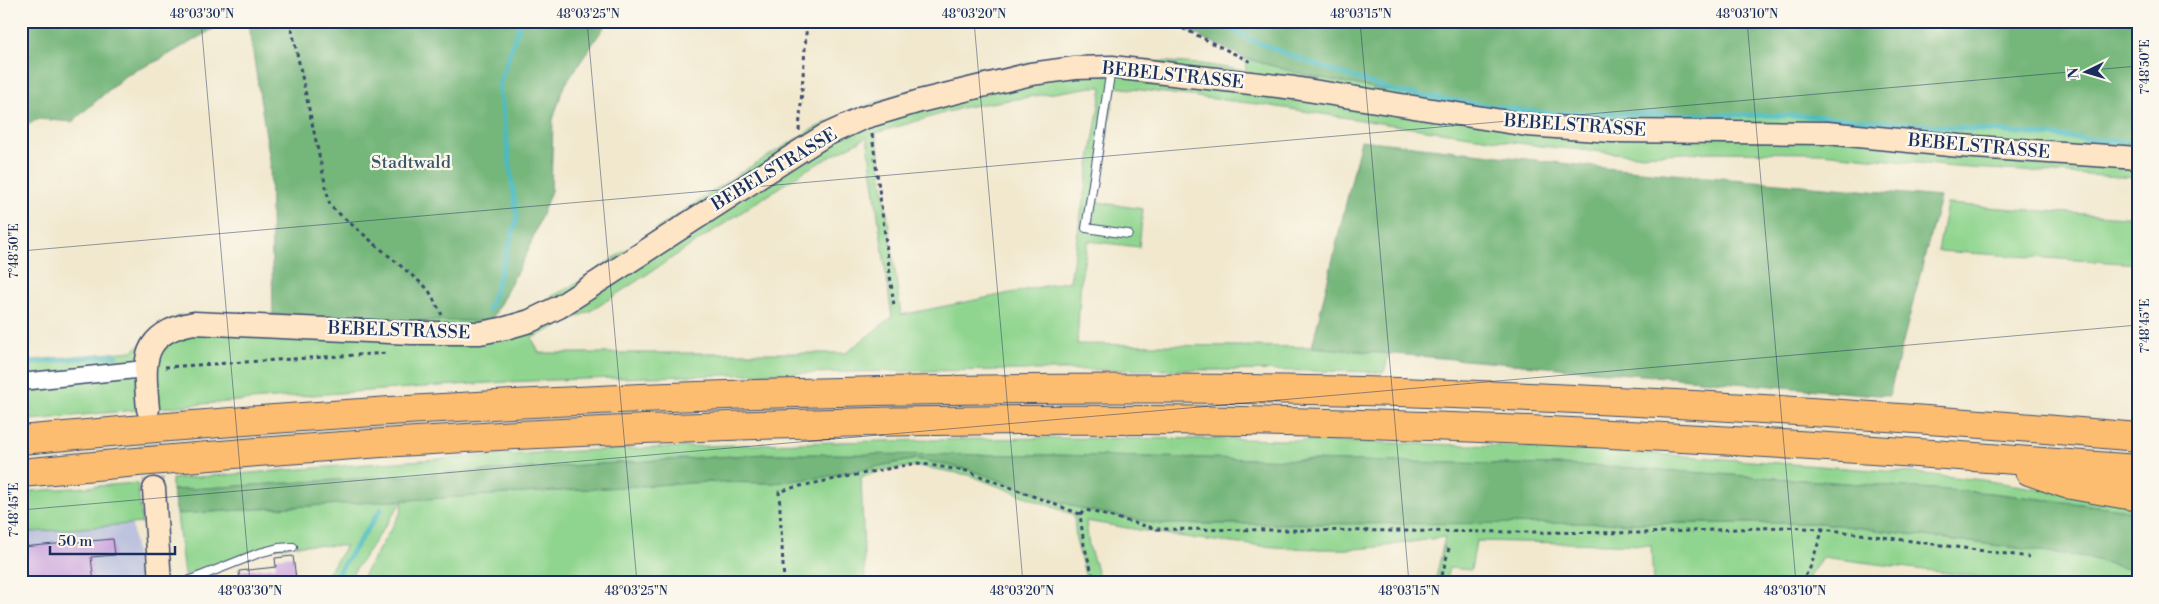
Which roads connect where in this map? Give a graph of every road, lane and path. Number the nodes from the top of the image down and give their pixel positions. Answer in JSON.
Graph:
{"nodes":[{"id":1,"x":290,"y":21,"type":"edge"},
{"id":2,"x":807,"y":21,"type":"edge"},
{"id":3,"x":1168,"y":21,"type":"edge"},
{"id":4,"x":1112,"y":67,"type":"junction"},
{"id":5,"x":1261,"y":68,"type":"dead end"},
{"id":6,"x":868,"y":116,"type":"junction"},
{"id":7,"x":800,"y":151,"type":"junction"},
{"id":8,"x":2138,"y":158,"type":"edge"},
{"id":9,"x":1128,"y":234,"type":"dead end"},
{"id":10,"x":894,"y":306,"type":"dead end"},
{"id":11,"x":452,"y":333,"type":"junction"},
{"id":12,"x":394,"y":352,"type":"dead end"},
{"id":13,"x":145,"y":369,"type":"junction"},
{"id":14,"x":21,"y":382,"type":"edge"},
{"id":15,"x":148,"y":408,"type":"tunnel mouth"},
{"id":16,"x":2138,"y":437,"type":"edge"},
{"id":17,"x":21,"y":440,"type":"edge"},
{"id":18,"x":1989,"y":458,"type":"junction"},
{"id":19,"x":2138,"y":469,"type":"edge"},
{"id":20,"x":21,"y":473,"type":"edge"},
{"id":21,"x":154,"y":489,"type":"tunnel mouth"},
{"id":22,"x":2138,"y":497,"type":"edge"},
{"id":23,"x":1080,"y":514,"type":"junction"},
{"id":24,"x":1823,"y":529,"type":"junction"},
{"id":25,"x":293,"y":547,"type":"dead end"},
{"id":26,"x":1449,"y":548,"type":"dead end"},
{"id":27,"x":2029,"y":556,"type":"dead end"},
{"id":28,"x":160,"y":583,"type":"edge"},
{"id":29,"x":183,"y":583,"type":"edge"},
{"id":30,"x":784,"y":583,"type":"edge"},
{"id":31,"x":1095,"y":583,"type":"edge"},
{"id":32,"x":1440,"y":583,"type":"edge"},
{"id":33,"x":1801,"y":583,"type":"edge"}],
"edges":[{"from":1,"to":11,"type":"path"},
{"from":2,"to":7,"type":"path"},
{"from":3,"to":5,"type":"path"},
{"from":4,"to":6,"type":"street","name":"BEBELSTRASSE"},
{"from":4,"to":8,"type":"street","name":"BEBELSTRASSE"},
{"from":4,"to":9,"type":"lane"},
{"from":6,"to":7,"type":"street","name":"BEBELSTRASSE"},
{"from":6,"to":10,"type":"path"},
{"from":7,"to":11,"type":"street","name":"BEBELSTRASSE"},
{"from":11,"to":13,"type":"street","name":"BEBELSTRASSE"},
{"from":12,"to":13,"type":"path"},
{"from":13,"to":14,"type":"street"},
{"from":13,"to":15,"type":"street"},
{"from":16,"to":17,"type":"highway"},
{"from":18,"to":19,"type":"highway"},
{"from":18,"to":20,"type":"highway"},
{"from":18,"to":22,"type":"highway"},
{"from":21,"to":28,"type":"street"},
{"from":23,"to":24,"type":"path"},
{"from":23,"to":30,"type":"path"},
{"from":23,"to":31,"type":"path"},
{"from":24,"to":27,"type":"path"},
{"from":24,"to":33,"type":"path"},
{"from":25,"to":29,"type":"lane"},
{"from":26,"to":32,"type":"path"}]}
